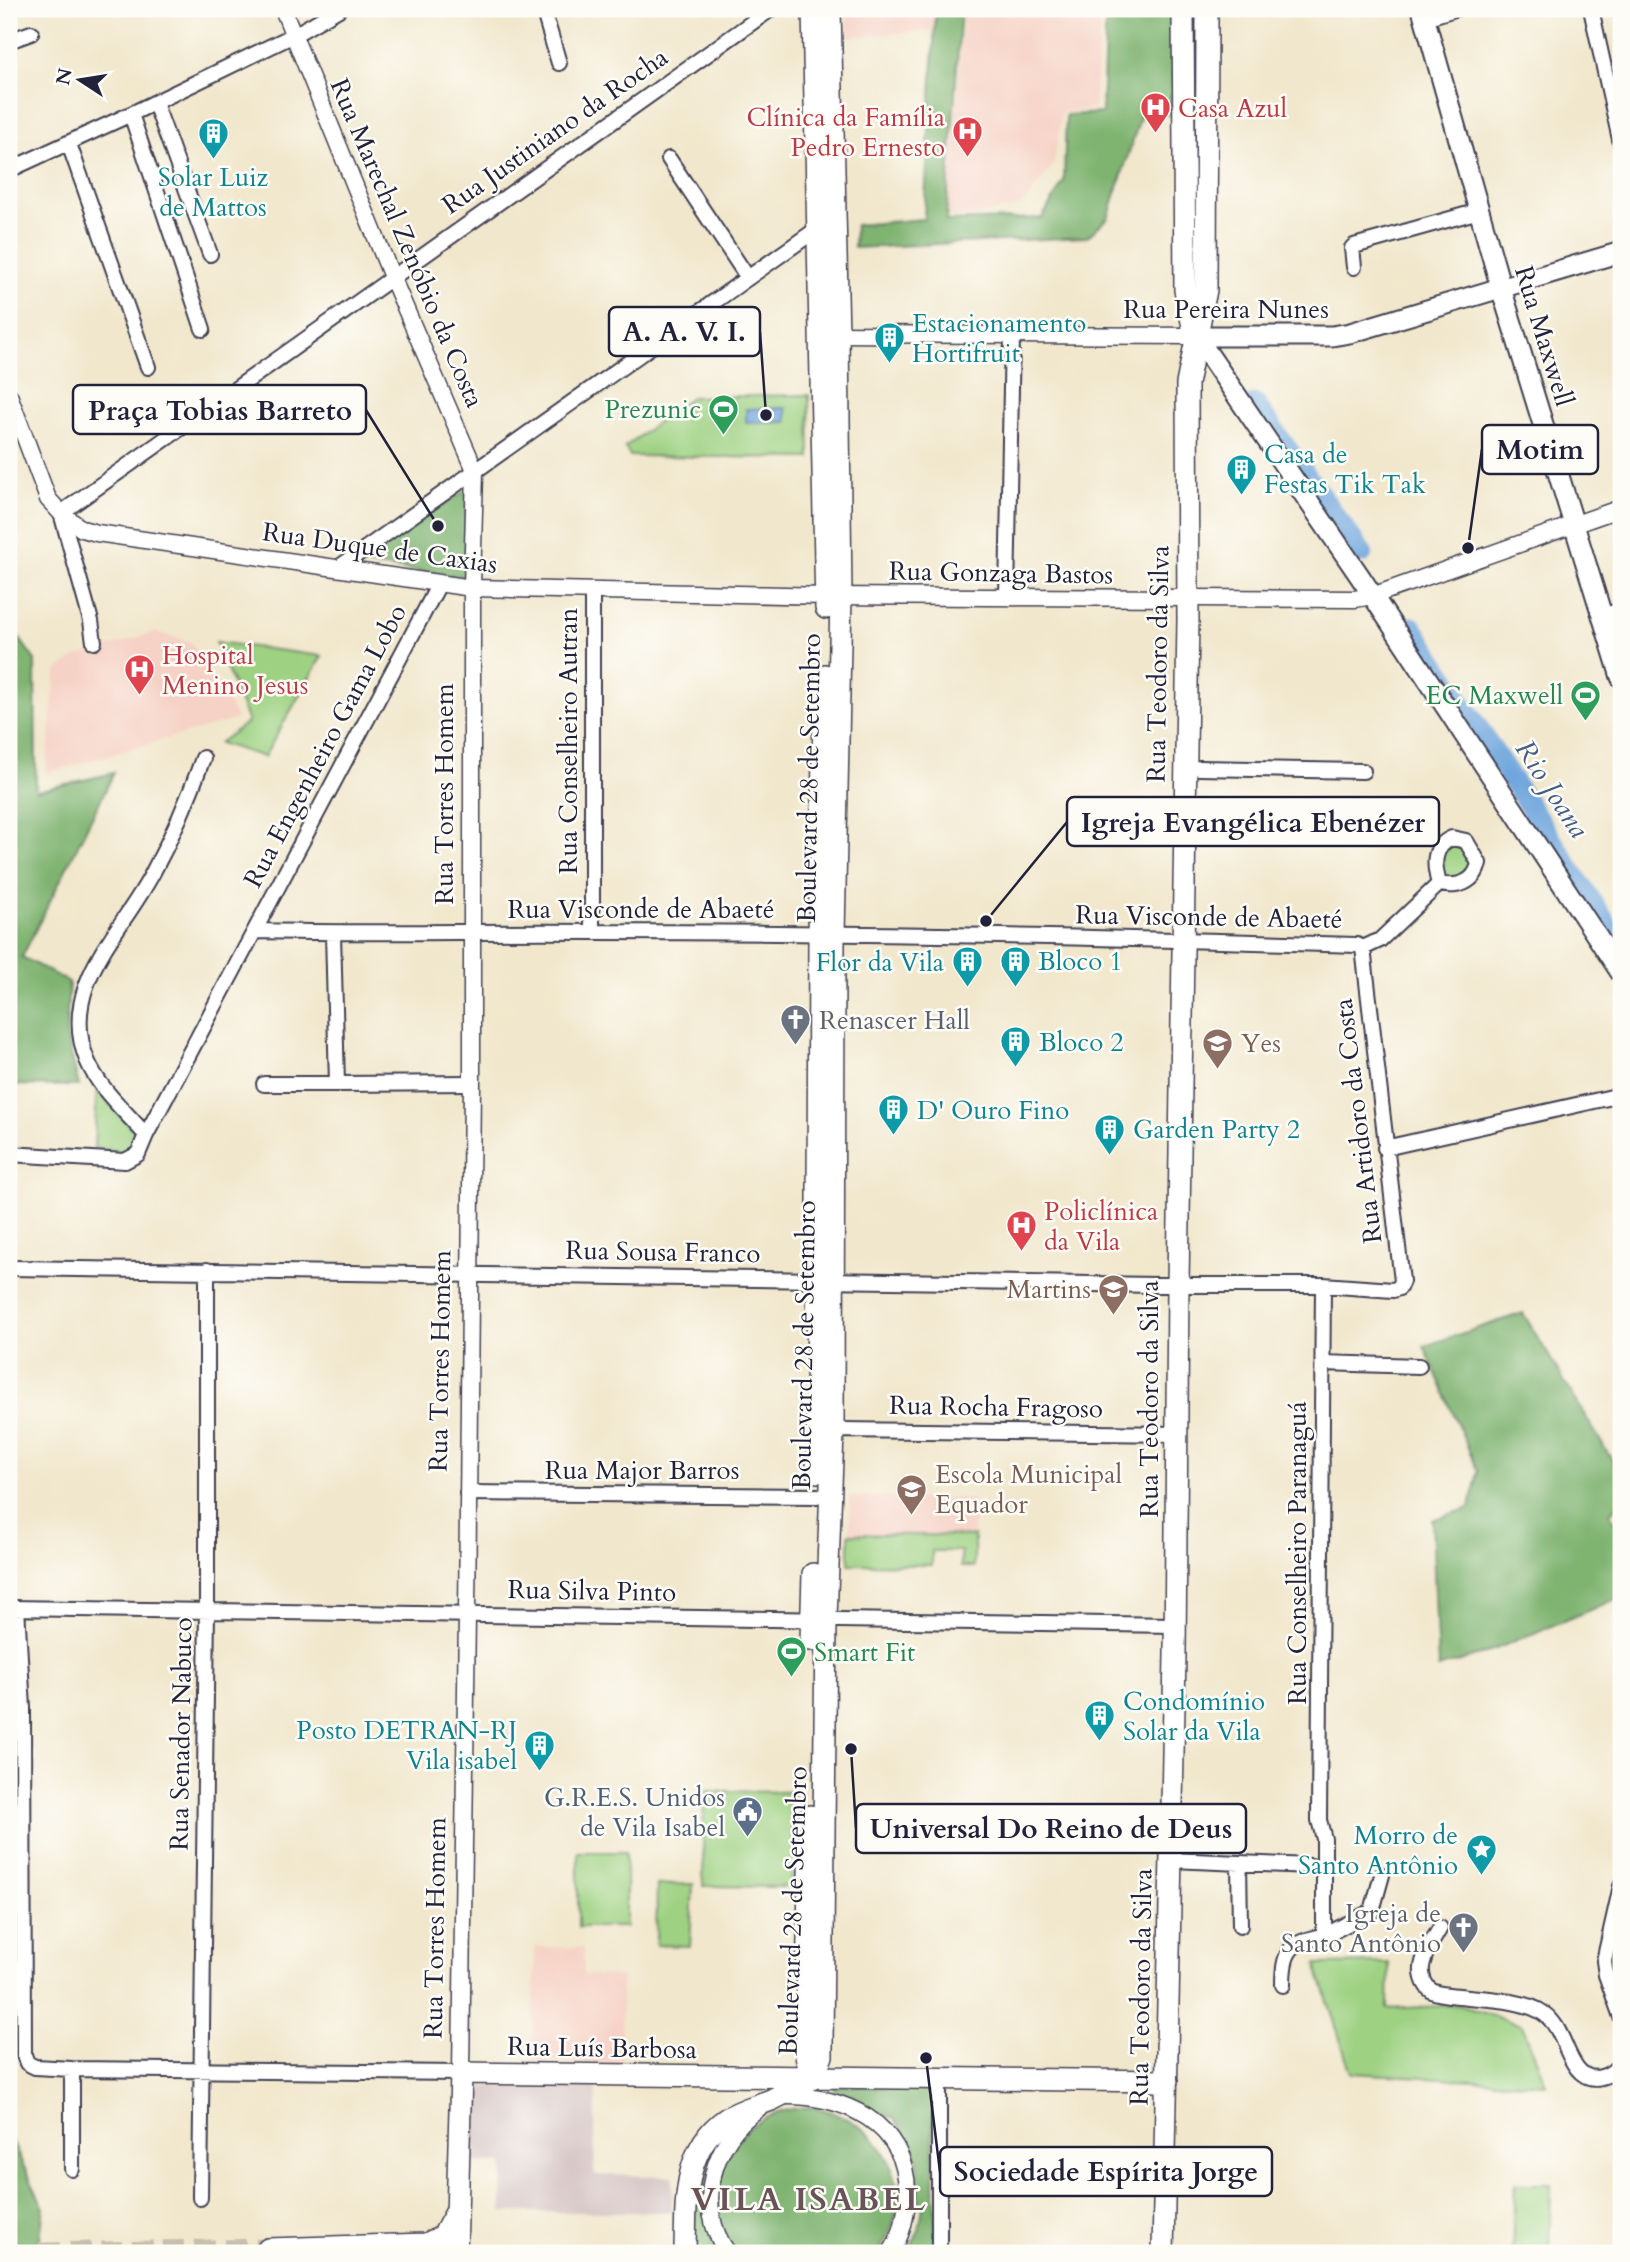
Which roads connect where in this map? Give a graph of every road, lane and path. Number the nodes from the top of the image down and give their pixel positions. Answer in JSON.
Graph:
{"nodes":[{"id":1,"x":282,"y":9,"type":"edge"},
{"id":2,"x":338,"y":9,"type":"edge"},
{"id":3,"x":543,"y":9,"type":"edge"},
{"id":4,"x":771,"y":9,"type":"edge"},
{"id":5,"x":813,"y":9,"type":"edge"},
{"id":6,"x":830,"y":9,"type":"edge"},
{"id":7,"x":1455,"y":9,"type":"edge"},
{"id":8,"x":1591,"y":9,"type":"edge"},
{"id":9,"x":1207,"y":13,"type":"edge"},
{"id":10,"x":1423,"y":13,"type":"edge"},
{"id":11,"x":1183,"y":15,"type":"edge"},
{"id":12,"x":31,"y":33,"type":"dead end"},
{"id":13,"x":294,"y":35,"type":"junction"},
{"id":14,"x":9,"y":41,"type":"edge"},
{"id":15,"x":559,"y":63,"type":"dead end"},
{"id":16,"x":155,"y":103,"type":"junction"},
{"id":17,"x":131,"y":114,"type":"junction"},
{"id":18,"x":69,"y":144,"type":"junction"},
{"id":19,"x":1621,"y":144,"type":"edge"},
{"id":20,"x":669,"y":159,"type":"dead end"},
{"id":21,"x":9,"y":170,"type":"edge"},
{"id":22,"x":1479,"y":211,"type":"junction"},
{"id":23,"x":817,"y":229,"type":"junction"},
{"id":24,"x":1621,"y":252,"type":"edge"},
{"id":25,"x":210,"y":254,"type":"dead end"},
{"id":26,"x":1354,"y":267,"type":"dead end"},
{"id":27,"x":392,"y":277,"type":"junction"},
{"id":28,"x":748,"y":278,"type":"junction"},
{"id":29,"x":1501,"y":288,"type":"junction"},
{"id":30,"x":203,"y":329,"type":"dead end"},
{"id":31,"x":829,"y":334,"type":"junction"},
{"id":32,"x":1012,"y":335,"type":"junction"},
{"id":33,"x":1196,"y":336,"type":"junction"},
{"id":34,"x":148,"y":367,"type":"dead end"},
{"id":35,"x":9,"y":395,"type":"edge"},
{"id":36,"x":14,"y":426,"type":"edge"},
{"id":37,"x":475,"y":470,"type":"junction"},
{"id":38,"x":1621,"y":508,"type":"edge"},
{"id":39,"x":61,"y":513,"type":"junction"},
{"id":40,"x":1573,"y":525,"type":"junction"},
{"id":41,"x":338,"y":568,"type":"junction"},
{"id":42,"x":439,"y":584,"type":"junction"},
{"id":43,"x":472,"y":589,"type":"junction"},
{"id":44,"x":592,"y":592,"type":"junction"},
{"id":45,"x":834,"y":596,"type":"junction"},
{"id":46,"x":1372,"y":596,"type":"junction"},
{"id":47,"x":1007,"y":597,"type":"junction"},
{"id":48,"x":1188,"y":600,"type":"junction"},
{"id":49,"x":1621,"y":610,"type":"edge"},
{"id":50,"x":1602,"y":616,"type":"junction"},
{"id":51,"x":94,"y":642,"type":"dead end"},
{"id":52,"x":1621,"y":677,"type":"edge"},
{"id":53,"x":203,"y":758,"type":"dead end"},
{"id":54,"x":1199,"y":768,"type":"dead end"},
{"id":55,"x":1363,"y":771,"type":"dead end"},
{"id":56,"x":1439,"y":884,"type":"dead end"},
{"id":57,"x":255,"y":930,"type":"junction"},
{"id":58,"x":471,"y":932,"type":"junction"},
{"id":59,"x":592,"y":932,"type":"junction"},
{"id":60,"x":333,"y":933,"type":"junction"},
{"id":61,"x":826,"y":935,"type":"junction"},
{"id":62,"x":1182,"y":940,"type":"junction"},
{"id":63,"x":1363,"y":948,"type":"junction"},
{"id":64,"x":1621,"y":973,"type":"edge"},
{"id":65,"x":472,"y":1083,"type":"junction"},
{"id":66,"x":264,"y":1084,"type":"dead end"},
{"id":67,"x":337,"y":1084,"type":"junction"},
{"id":68,"x":1621,"y":1096,"type":"edge"},
{"id":69,"x":146,"y":1135,"type":"junction"},
{"id":70,"x":1385,"y":1148,"type":"junction"},
{"id":71,"x":9,"y":1154,"type":"edge"},
{"id":72,"x":9,"y":1268,"type":"edge"},
{"id":73,"x":207,"y":1270,"type":"junction"},
{"id":74,"x":469,"y":1273,"type":"junction"},
{"id":75,"x":827,"y":1279,"type":"junction"},
{"id":76,"x":1178,"y":1285,"type":"junction"},
{"id":77,"x":1323,"y":1285,"type":"junction"},
{"id":78,"x":1399,"y":1288,"type":"joint"},
{"id":79,"x":1323,"y":1363,"type":"junction"},
{"id":80,"x":1419,"y":1366,"type":"dead end"},
{"id":81,"x":1177,"y":1434,"type":"junction"},
{"id":82,"x":825,"y":1437,"type":"junction"},
{"id":83,"x":467,"y":1493,"type":"junction"},
{"id":84,"x":817,"y":1496,"type":"junction"},
{"id":85,"x":13,"y":1608,"type":"edge"},
{"id":86,"x":207,"y":1609,"type":"junction"},
{"id":87,"x":467,"y":1614,"type":"junction"},
{"id":88,"x":819,"y":1618,"type":"junction"},
{"id":89,"x":1175,"y":1625,"type":"junction"},
{"id":90,"x":1172,"y":1860,"type":"junction"},
{"id":91,"x":1239,"y":1863,"type":"junction"},
{"id":92,"x":1311,"y":1866,"type":"dead end"},
{"id":93,"x":1382,"y":1875,"type":"dead end"},
{"id":94,"x":1621,"y":1886,"type":"edge"},
{"id":95,"x":1240,"y":1926,"type":"dead end"},
{"id":96,"x":1440,"y":1928,"type":"dead end"},
{"id":97,"x":1324,"y":1936,"type":"junction"},
{"id":98,"x":1283,"y":1985,"type":"dead end"},
{"id":99,"x":1621,"y":2017,"type":"edge"},
{"id":100,"x":1621,"y":2062,"type":"edge"},
{"id":101,"x":72,"y":2069,"type":"junction"},
{"id":102,"x":202,"y":2070,"type":"junction"},
{"id":103,"x":461,"y":2073,"type":"junction"},
{"id":104,"x":939,"y":2078,"type":"junction"},
{"id":105,"x":811,"y":2079,"type":"junction"},
{"id":106,"x":1167,"y":2081,"type":"junction"},
{"id":107,"x":774,"y":2098,"type":"junction"},
{"id":108,"x":840,"y":2105,"type":"junction"},
{"id":109,"x":72,"y":2169,"type":"dead end"},
{"id":110,"x":200,"y":2198,"type":"dead end"},
{"id":111,"x":456,"y":2209,"type":"junction"},
{"id":112,"x":268,"y":2249,"type":"dead end"},
{"id":113,"x":456,"y":2253,"type":"edge"},
{"id":114,"x":685,"y":2253,"type":"edge"},
{"id":115,"x":728,"y":2253,"type":"edge"},
{"id":116,"x":890,"y":2253,"type":"edge"},
{"id":117,"x":939,"y":2253,"type":"edge"},
{"id":118,"x":1163,"y":2253,"type":"edge"}],
"edges":[{"from":1,"to":13,"type":"street","name":"Rua Marechal Zenóbio da Costa"},
{"from":2,"to":13,"type":"street"},
{"from":3,"to":15,"type":"street"},
{"from":4,"to":27,"type":"street","name":"Rua Justiniano da Rocha"},
{"from":5,"to":23,"type":"main road","name":"Boulevard 28 de Setembro"},
{"from":6,"to":31,"type":"main road","name":"Boulevard 28 de Setembro"},
{"from":7,"to":10,"type":"street"},
{"from":8,"to":19,"type":"street"},
{"from":9,"to":11,"type":"main road"},
{"from":9,"to":33,"type":"main road","name":"Rua Teodoro da Silva"},
{"from":10,"to":22,"type":"main road","name":"Rua Maxwell"},
{"from":11,"to":33,"type":"main road"},
{"from":12,"to":14,"type":"street"},
{"from":13,"to":16,"type":"street"},
{"from":13,"to":27,"type":"street","name":"Rua Marechal Zenóbio da Costa"},
{"from":16,"to":17,"type":"street"},
{"from":16,"to":25,"type":"street"},
{"from":17,"to":18,"type":"street"},
{"from":17,"to":30,"type":"street"},
{"from":18,"to":21,"type":"street"},
{"from":18,"to":34,"type":"street"},
{"from":20,"to":28,"type":"street"},
{"from":22,"to":26,"type":"street"},
{"from":22,"to":29,"type":"main road","name":"Rua Maxwell"},
{"from":23,"to":28,"type":"street"},
{"from":23,"to":31,"type":"main road","name":"Boulevard 28 de Setembro"},
{"from":24,"to":29,"type":"main road","name":"Rua Pereira Nunes"},
{"from":27,"to":37,"type":"street","name":"Rua Marechal Zenóbio da Costa"},
{"from":27,"to":39,"type":"street","name":"Rua Justiniano da Rocha"},
{"from":28,"to":37,"type":"street"},
{"from":29,"to":33,"type":"main road","name":"Rua Pereira Nunes"},
{"from":29,"to":40,"type":"main road","name":"Rua Maxwell"},
{"from":31,"to":32,"type":"street","name":"Rua Pereira Nunes"},
{"from":31,"to":45,"type":"main road","name":"Boulevard 28 de Setembro"},
{"from":32,"to":33,"type":"street","name":"Rua Pereira Nunes"},
{"from":32,"to":47,"type":"street"},
{"from":33,"to":46,"type":"main road"},
{"from":33,"to":48,"type":"main road","name":"Rua Teodoro da Silva"},
{"from":35,"to":36,"type":"street"},
{"from":36,"to":39,"type":"street"},
{"from":37,"to":41,"type":"street"},
{"from":37,"to":43,"type":"street","name":"Rua Torres Homem"},
{"from":38,"to":40,"type":"street","name":"Rua Gonzaga Bastos"},
{"from":39,"to":41,"type":"street","name":"Rua Duque de Caxias"},
{"from":39,"to":51,"type":"street"},
{"from":40,"to":46,"type":"street","name":"Rua Gonzaga Bastos"},
{"from":40,"to":50,"type":"main road","name":"Rua Maxwell"},
{"from":41,"to":42,"type":"street","name":"Rua Duque de Caxias"},
{"from":42,"to":43,"type":"street","name":"Rua Duque de Caxias"},
{"from":42,"to":57,"type":"street","name":"Rua Engenheiro Gama Lobo"},
{"from":43,"to":44,"type":"street","name":"Rua Duque de Caxias"},
{"from":43,"to":58,"type":"street","name":"Rua Torres Homem"},
{"from":44,"to":45,"type":"street","name":"Rua Duque de Caxias"},
{"from":44,"to":59,"type":"street","name":"Rua Conselheiro Autran"},
{"from":45,"to":47,"type":"street","name":"Rua Gonzaga Bastos"},
{"from":45,"to":61,"type":"main road","name":"Boulevard 28 de Setembro"},
{"from":46,"to":48,"type":"street","name":"Rua Gonzaga Bastos"},
{"from":46,"to":64,"type":"main road"},
{"from":47,"to":48,"type":"street","name":"Rua Gonzaga Bastos"},
{"from":48,"to":62,"type":"main road","name":"Rua Teodoro da Silva"},
{"from":49,"to":50,"type":"street"},
{"from":50,"to":52,"type":"main road","name":"Rua Maxwell"},
{"from":53,"to":69,"type":"street"},
{"from":54,"to":55,"type":"street"},
{"from":56,"to":63,"type":"street"},
{"from":57,"to":60,"type":"street","name":"Rua Visconde de Abaeté"},
{"from":57,"to":69,"type":"street","name":"Rua Engenheiro Gama Lobo"},
{"from":58,"to":59,"type":"street","name":"Rua Visconde de Abaeté"},
{"from":58,"to":60,"type":"street","name":"Rua Visconde de Abaeté"},
{"from":58,"to":65,"type":"street","name":"Rua Torres Homem"},
{"from":59,"to":61,"type":"street","name":"Rua Visconde de Abaeté"},
{"from":60,"to":67,"type":"street"},
{"from":61,"to":62,"type":"street","name":"Rua Visconde de Abaeté"},
{"from":61,"to":75,"type":"main road","name":"Boulevard 28 de Setembro"},
{"from":62,"to":63,"type":"street","name":"Rua Visconde de Abaeté"},
{"from":62,"to":76,"type":"main road","name":"Rua Teodoro da Silva"},
{"from":63,"to":70,"type":"street","name":"Rua Artidoro da Costa"},
{"from":65,"to":67,"type":"street"},
{"from":65,"to":74,"type":"street","name":"Rua Torres Homem"},
{"from":66,"to":67,"type":"street"},
{"from":68,"to":70,"type":"street"},
{"from":69,"to":71,"type":"street","name":"Rua Engenheiro Gama Lobo"},
{"from":70,"to":78,"type":"street","name":"Rua Artidoro da Costa"},
{"from":72,"to":73,"type":"street","name":"Rua Sousa Franco"},
{"from":73,"to":74,"type":"street","name":"Rua Sousa Franco"},
{"from":73,"to":86,"type":"street","name":"Rua Senador Nabuco"},
{"from":74,"to":75,"type":"street","name":"Rua Sousa Franco"},
{"from":74,"to":83,"type":"street","name":"Rua Torres Homem"},
{"from":75,"to":76,"type":"street","name":"Rua Sousa Franco"},
{"from":75,"to":82,"type":"main road","name":"Boulevard 28 de Setembro"},
{"from":76,"to":77,"type":"street","name":"Rua Sousa Franco"},
{"from":76,"to":81,"type":"main road","name":"Rua Teodoro da Silva"},
{"from":77,"to":78,"type":"street","name":"Rua Sousa Franco"},
{"from":77,"to":79,"type":"street","name":"Rua Conselheiro Paranaguá"},
{"from":79,"to":80,"type":"street"},
{"from":79,"to":97,"type":"street","name":"Rua Conselheiro Paranaguá"},
{"from":81,"to":82,"type":"street","name":"Rua Rocha Fragoso"},
{"from":81,"to":89,"type":"main road","name":"Rua Teodoro da Silva"},
{"from":82,"to":84,"type":"main road","name":"Boulevard 28 de Setembro"},
{"from":82,"to":88,"type":"main road","name":"Boulevard 28 de Setembro"},
{"from":83,"to":84,"type":"street","name":"Rua Major Barros"},
{"from":83,"to":87,"type":"street","name":"Rua Torres Homem"},
{"from":84,"to":88,"type":"main road","name":"Boulevard 28 de Setembro"},
{"from":85,"to":86,"type":"street","name":"Rua Silva Pinto"},
{"from":85,"to":101,"type":"street","name":"Rua Luís Barbosa"},
{"from":86,"to":87,"type":"street","name":"Rua Silva Pinto"},
{"from":86,"to":102,"type":"street","name":"Rua Senador Nabuco"},
{"from":87,"to":88,"type":"street","name":"Rua Silva Pinto"},
{"from":87,"to":103,"type":"street","name":"Rua Torres Homem"},
{"from":88,"to":89,"type":"street","name":"Rua Silva Pinto"},
{"from":88,"to":105,"type":"main road","name":"Boulevard 28 de Setembro"},
{"from":89,"to":90,"type":"main road","name":"Rua Teodoro da Silva"},
{"from":90,"to":91,"type":"street"},
{"from":90,"to":106,"type":"main road","name":"Rua Teodoro da Silva"},
{"from":91,"to":92,"type":"street"},
{"from":91,"to":95,"type":"street"},
{"from":93,"to":97,"type":"street"},
{"from":94,"to":99,"type":"street"},
{"from":96,"to":100,"type":"street"},
{"from":97,"to":98,"type":"street"},
{"from":101,"to":102,"type":"street","name":"Rua Luís Barbosa"},
{"from":101,"to":109,"type":"street"},
{"from":102,"to":103,"type":"street","name":"Rua Luís Barbosa"},
{"from":102,"to":110,"type":"street","name":"Rua Senador Nabuco"},
{"from":103,"to":105,"type":"main road","name":"Rua Luís Barbosa"},
{"from":103,"to":111,"type":"main road","name":"Rua Torres Homem"},
{"from":104,"to":105,"type":"main road","name":"Rua Luís Barbosa"},
{"from":104,"to":106,"type":"main road","name":"Rua Luís Barbosa"},
{"from":104,"to":117,"type":"street"},
{"from":105,"to":107,"type":"main road"},
{"from":105,"to":108,"type":"street"},
{"from":106,"to":118,"type":"main road","name":"Rua Teodoro da Silva"},
{"from":107,"to":108,"type":"street"},
{"from":107,"to":114,"type":"main road"},
{"from":107,"to":115,"type":"street"},
{"from":108,"to":116,"type":"street"},
{"from":111,"to":112,"type":"main road"},
{"from":111,"to":113,"type":"main road","name":"Rua Torres Homem"}]}
